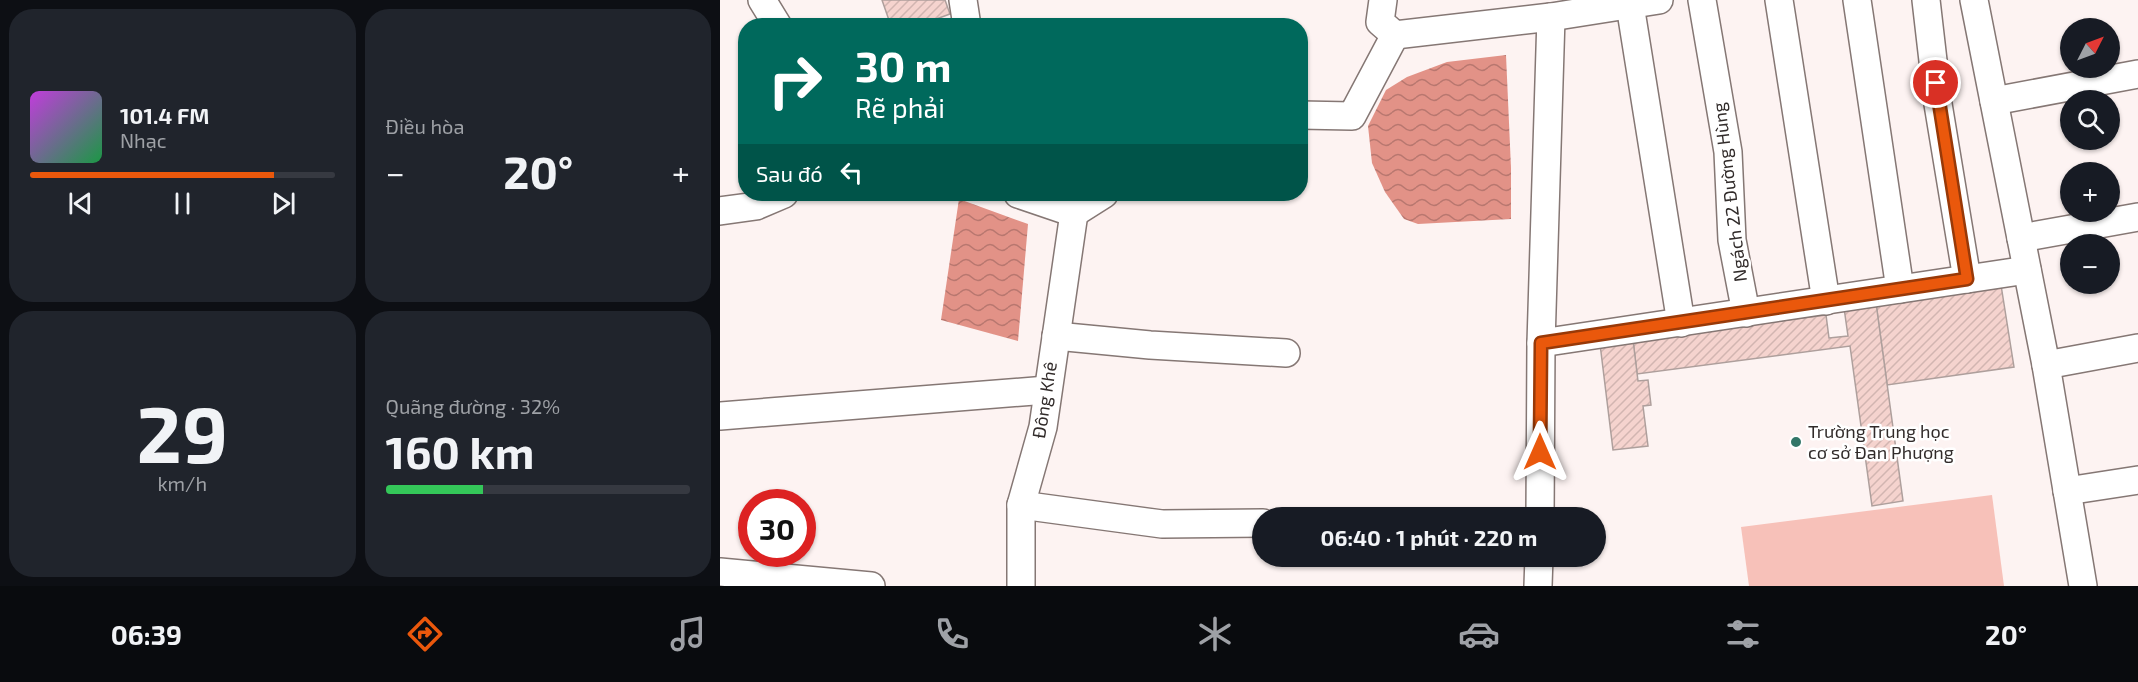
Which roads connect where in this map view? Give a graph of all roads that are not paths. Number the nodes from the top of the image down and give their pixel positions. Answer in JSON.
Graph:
{"nodes":[{"id":1,"x":762,"y":0,"type":"edge"},
{"id":2,"x":963,"y":0,"type":"edge"},
{"id":3,"x":1383,"y":0,"type":"edge"},
{"id":4,"x":1659,"y":0,"type":"edge"},
{"id":5,"x":1702,"y":0,"type":"edge"},
{"id":6,"x":1779,"y":0,"type":"edge"},
{"id":7,"x":1857,"y":0,"type":"edge"},
{"id":8,"x":1926,"y":0,"type":"edge"},
{"id":9,"x":1974,"y":0,"type":"edge"},
{"id":10,"x":1630,"y":5,"type":"junction"},
{"id":11,"x":1551,"y":17,"type":"junction"},
{"id":12,"x":773,"y":18,"type":"edge"},
{"id":13,"x":966,"y":18,"type":"edge"},
{"id":14,"x":1395,"y":35,"type":"junction"},
{"id":15,"x":2138,"y":74,"type":"edge"},
{"id":16,"x":1994,"y":101,"type":"junction"},
{"id":17,"x":1308,"y":115,"type":"edge"},
{"id":18,"x":768,"y":201,"type":"edge"},
{"id":19,"x":1039,"y":201,"type":"edge"},
{"id":20,"x":1093,"y":201,"type":"edge"},
{"id":21,"x":720,"y":211,"type":"edge"},
{"id":22,"x":1074,"y":213,"type":"junction"},
{"id":23,"x":2138,"y":217,"type":"edge"},
{"id":24,"x":2021,"y":238,"type":"junction"},
{"id":25,"x":2027,"y":270,"type":"junction"},
{"id":26,"x":1967,"y":279,"type":"junction"},
{"id":27,"x":1900,"y":290,"type":"junction"},
{"id":28,"x":1826,"y":301,"type":"junction"},
{"id":29,"x":1746,"y":313,"type":"junction"},
{"id":30,"x":1681,"y":323,"type":"junction"},
{"id":31,"x":1056,"y":336,"type":"junction"},
{"id":32,"x":1541,"y":343,"type":"junction"},
{"id":33,"x":2138,"y":348,"type":"edge"},
{"id":34,"x":1286,"y":352,"type":"dead end"},
{"id":35,"x":2046,"y":365,"type":"junction"},
{"id":36,"x":1047,"y":390,"type":"junction"},
{"id":37,"x":720,"y":416,"type":"edge"},
{"id":38,"x":2138,"y":480,"type":"edge"},
{"id":39,"x":2067,"y":491,"type":"junction"},
{"id":40,"x":1021,"y":505,"type":"junction"},
{"id":41,"x":1540,"y":507,"type":"edge"},
{"id":42,"x":1252,"y":523,"type":"edge"},
{"id":43,"x":1539,"y":567,"type":"edge"},
{"id":44,"x":720,"y":572,"type":"edge"},
{"id":45,"x":756,"y":581,"type":"edge"},
{"id":46,"x":871,"y":586,"type":"edge"},
{"id":47,"x":1021,"y":586,"type":"edge"},
{"id":48,"x":1538,"y":586,"type":"edge"},
{"id":49,"x":2083,"y":586,"type":"edge"}],
"edges":[{"from":1,"to":12,"type":"street"},
{"from":2,"to":13,"type":"street"},
{"from":3,"to":14,"type":"street"},
{"from":4,"to":10,"type":"street"},
{"from":5,"to":29,"type":"street","name":"Ngách 22 Đường Hùng"},
{"from":6,"to":28,"type":"street"},
{"from":7,"to":27,"type":"street"},
{"from":8,"to":26,"type":"street"},
{"from":9,"to":16,"type":"street"},
{"from":10,"to":11,"type":"street"},
{"from":10,"to":30,"type":"street"},
{"from":11,"to":14,"type":"street"},
{"from":11,"to":32,"type":"street"},
{"from":14,"to":17,"type":"street"},
{"from":15,"to":16,"type":"street"},
{"from":16,"to":24,"type":"street"},
{"from":18,"to":21,"type":"street"},
{"from":19,"to":22,"type":"street"},
{"from":20,"to":22,"type":"street"},
{"from":22,"to":31,"type":"street","name":"Đông Khê"},
{"from":23,"to":24,"type":"street"},
{"from":24,"to":25,"type":"street"},
{"from":25,"to":26,"type":"street"},
{"from":25,"to":35,"type":"street"},
{"from":26,"to":27,"type":"street"},
{"from":27,"to":28,"type":"street"},
{"from":28,"to":29,"type":"street"},
{"from":29,"to":30,"type":"street"},
{"from":30,"to":32,"type":"street"},
{"from":31,"to":34,"type":"street"},
{"from":31,"to":36,"type":"street","name":"Đông Khê"},
{"from":32,"to":41,"type":"street"},
{"from":33,"to":35,"type":"street"},
{"from":35,"to":39,"type":"street"},
{"from":36,"to":37,"type":"street"},
{"from":36,"to":40,"type":"street","name":"Đông Khê"},
{"from":38,"to":39,"type":"street"},
{"from":39,"to":49,"type":"street"},
{"from":40,"to":42,"type":"street"},
{"from":40,"to":47,"type":"street","name":"Đông Khê"},
{"from":43,"to":48,"type":"street"},
{"from":44,"to":45,"type":"street"},
{"from":45,"to":46,"type":"street"}]}
